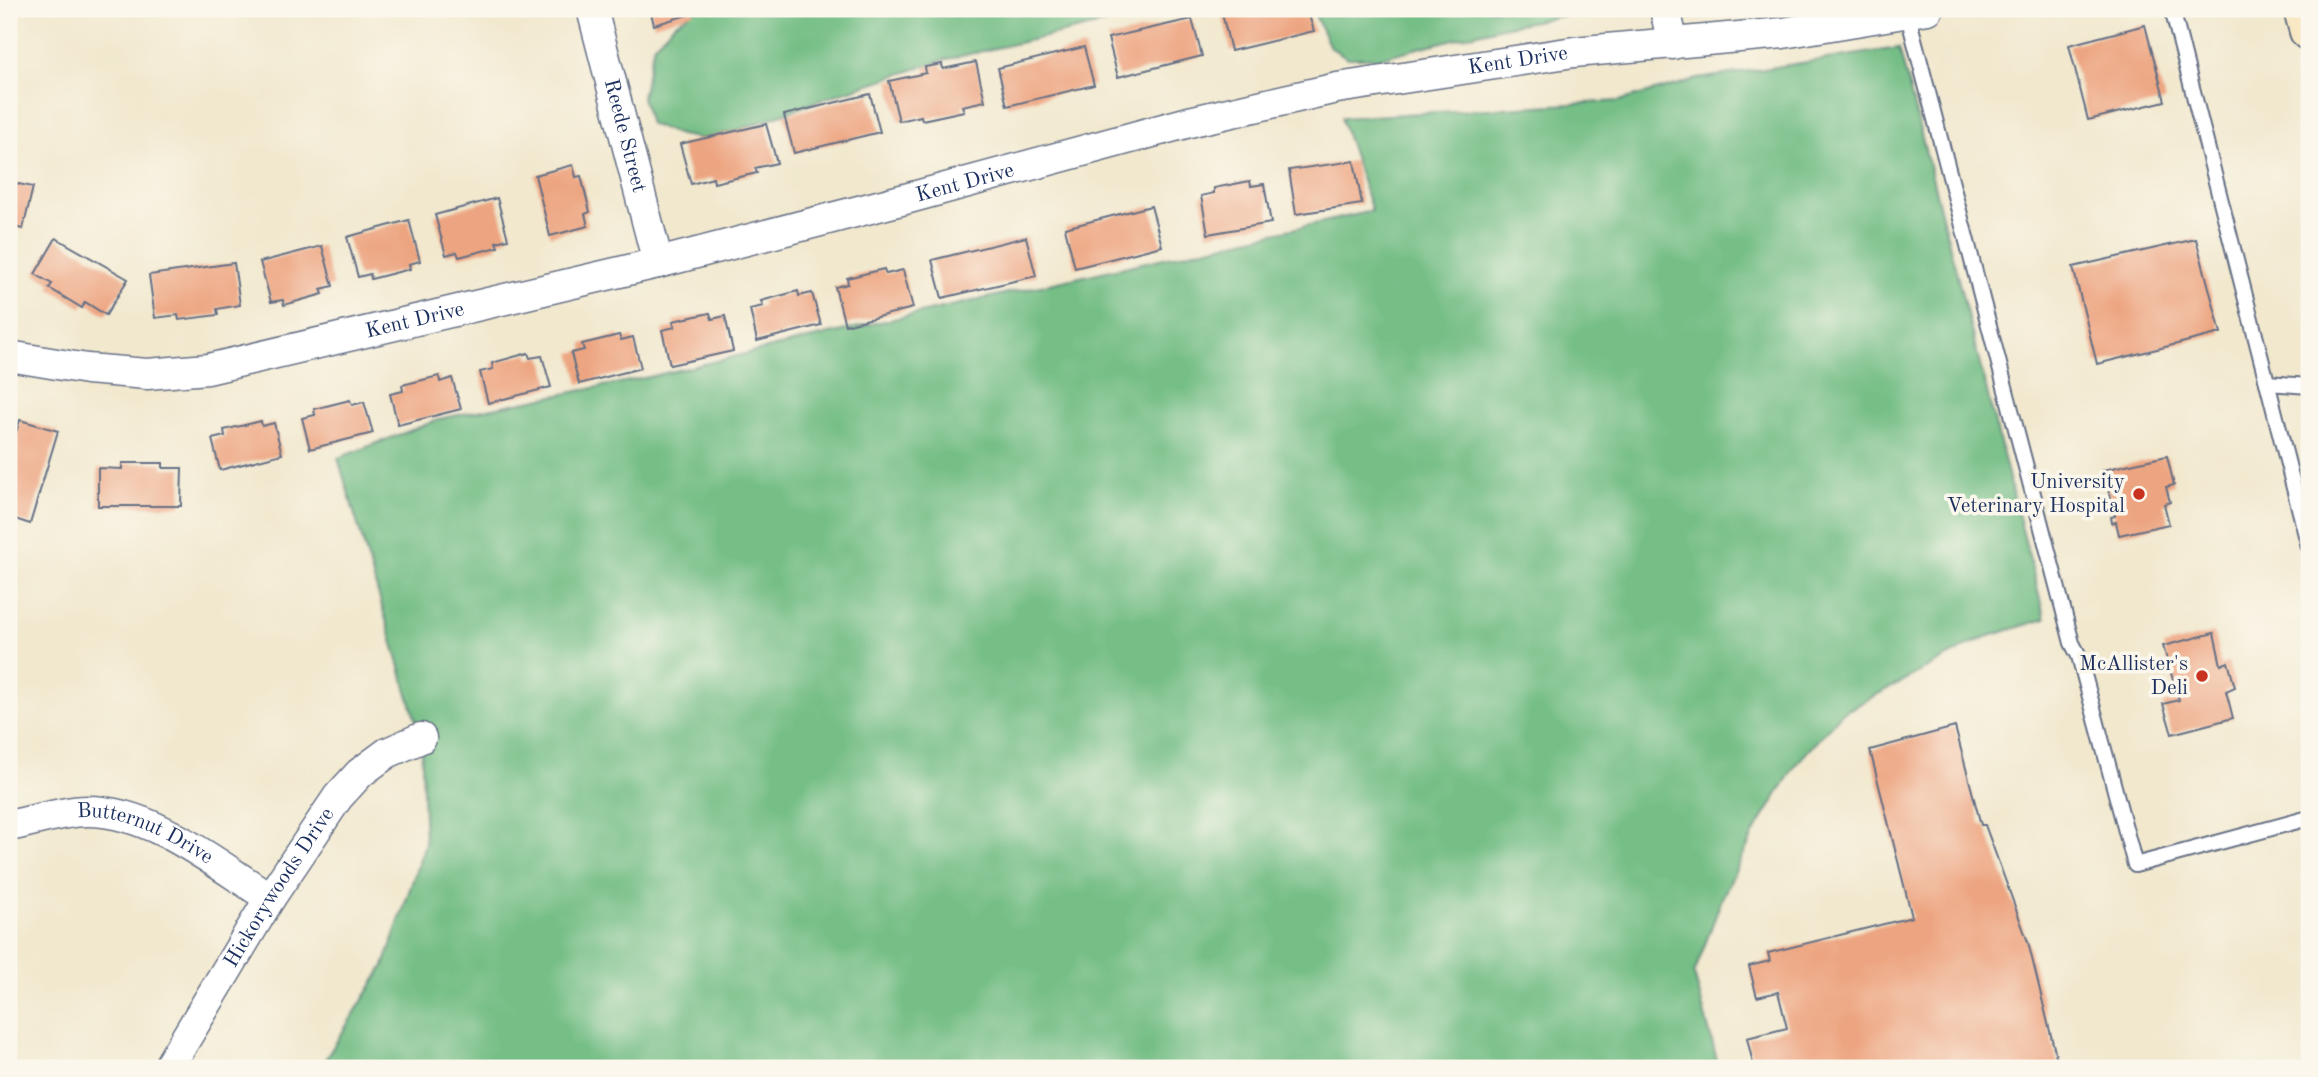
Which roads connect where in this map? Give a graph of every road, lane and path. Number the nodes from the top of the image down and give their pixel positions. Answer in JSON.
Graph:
{"nodes":[{"id":1,"x":592,"y":9,"type":"edge"},
{"id":2,"x":1665,"y":9,"type":"edge"},
{"id":3,"x":2172,"y":9,"type":"edge"},
{"id":4,"x":2303,"y":9,"type":"edge"},
{"id":5,"x":1918,"y":11,"type":"edge"},
{"id":6,"x":2309,"y":31,"type":"edge"},
{"id":7,"x":1673,"y":44,"type":"junction"},
{"id":8,"x":658,"y":263,"type":"junction"},
{"id":9,"x":9,"y":356,"type":"edge"},
{"id":10,"x":2267,"y":383,"type":"junction"},
{"id":11,"x":2309,"y":386,"type":"edge"},
{"id":12,"x":2309,"y":547,"type":"edge"},
{"id":13,"x":421,"y":738,"type":"dead end"},
{"id":14,"x":2309,"y":818,"type":"edge"},
{"id":15,"x":9,"y":826,"type":"edge"},
{"id":16,"x":270,"y":898,"type":"junction"},
{"id":17,"x":168,"y":1068,"type":"edge"}],
"edges":[{"from":1,"to":8,"type":"street","name":"Reede Street"},
{"from":2,"to":7,"type":"street"},
{"from":3,"to":10,"type":"lane"},
{"from":4,"to":6,"type":"main road"},
{"from":5,"to":7,"type":"street","name":"Kent Drive"},
{"from":5,"to":14,"type":"lane"},
{"from":7,"to":8,"type":"street","name":"Kent Drive"},
{"from":8,"to":9,"type":"street","name":"Kent Drive"},
{"from":10,"to":11,"type":"lane"},
{"from":10,"to":12,"type":"lane"},
{"from":13,"to":16,"type":"street","name":"Hickorywoods Drive"},
{"from":15,"to":16,"type":"street","name":"Butternut Drive"},
{"from":16,"to":17,"type":"street","name":"Hickorywoods Drive"}]}
